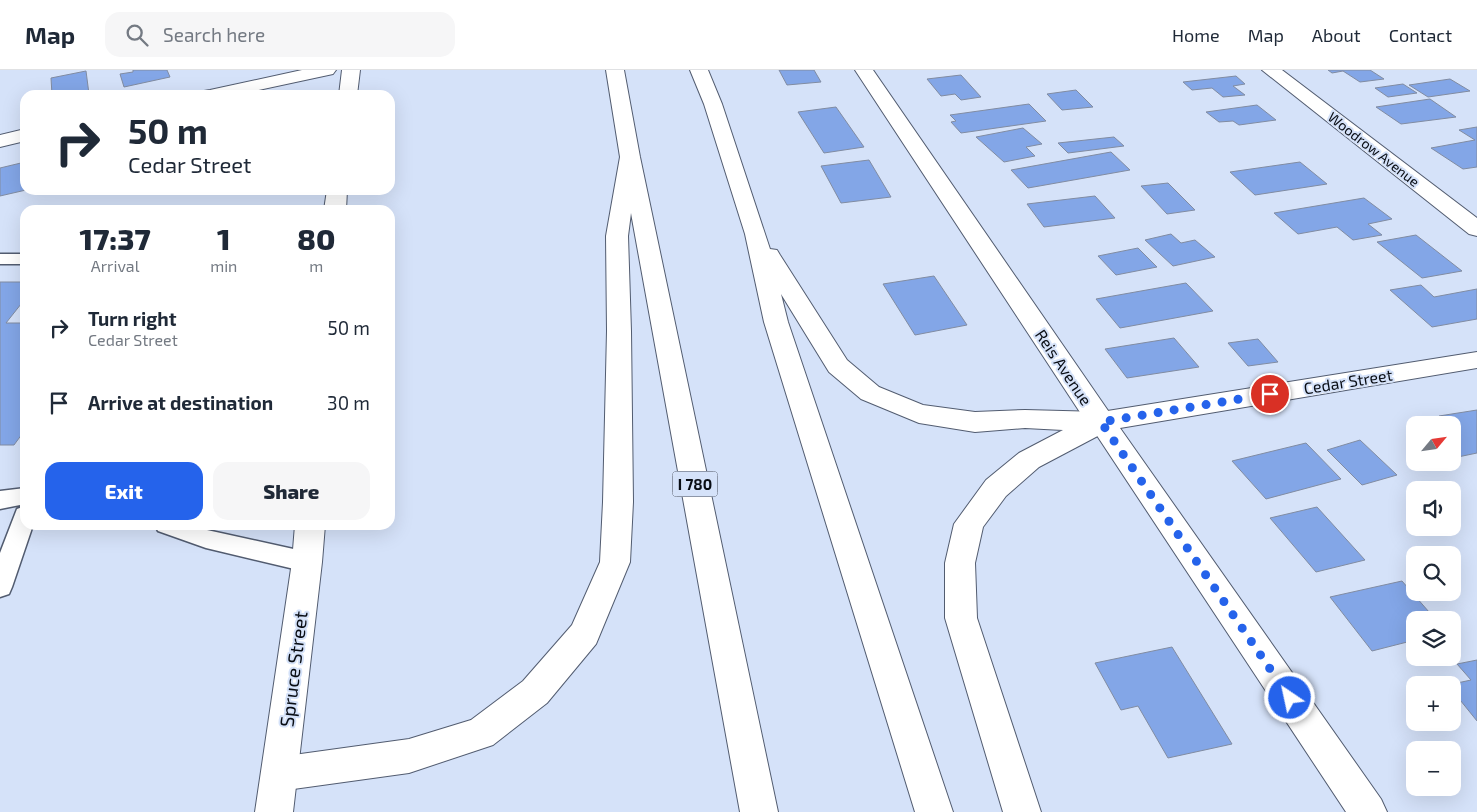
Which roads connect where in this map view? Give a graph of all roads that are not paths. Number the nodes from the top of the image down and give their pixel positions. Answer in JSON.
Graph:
{"nodes":[{"id":1,"x":327,"y":70,"type":"edge"},
{"id":2,"x":351,"y":70,"type":"edge"},
{"id":3,"x":615,"y":70,"type":"edge"},
{"id":4,"x":699,"y":70,"type":"edge"},
{"id":5,"x":715,"y":70,"type":"edge"},
{"id":6,"x":864,"y":70,"type":"edge"},
{"id":7,"x":1272,"y":70,"type":"edge"},
{"id":8,"x":233,"y":90,"type":"edge"},
{"id":9,"x":349,"y":90,"type":"edge"},
{"id":10,"x":713,"y":104,"type":"junction"},
{"id":11,"x":20,"y":136,"type":"edge"},
{"id":12,"x":0,"y":141,"type":"edge"},
{"id":13,"x":630,"y":157,"type":"junction"},
{"id":14,"x":1477,"y":228,"type":"edge"},
{"id":15,"x":756,"y":234,"type":"junction"},
{"id":16,"x":0,"y":259,"type":"edge"},
{"id":17,"x":20,"y":259,"type":"edge"},
{"id":18,"x":1477,"y":360,"type":"edge"},
{"id":19,"x":1101,"y":422,"type":"junction"},
{"id":20,"x":20,"y":497,"type":"edge"},
{"id":21,"x":0,"y":500,"type":"edge"},
{"id":22,"x":20,"y":529,"type":"edge"},
{"id":23,"x":180,"y":530,"type":"edge"},
{"id":24,"x":310,"y":530,"type":"edge"},
{"id":25,"x":307,"y":562,"type":"junction"},
{"id":26,"x":0,"y":587,"type":"edge"},
{"id":27,"x":279,"y":774,"type":"junction"},
{"id":28,"x":274,"y":812,"type":"edge"},
{"id":29,"x":759,"y":812,"type":"edge"},
{"id":30,"x":934,"y":812,"type":"edge"},
{"id":31,"x":1022,"y":812,"type":"edge"},
{"id":32,"x":1368,"y":812,"type":"edge"}],
"edges":[{"from":1,"to":8,"type":"main road"},
{"from":2,"to":9,"type":"main road"},
{"from":3,"to":13,"type":"main road","number":"I 780"},
{"from":4,"to":10,"type":"main road"},
{"from":5,"to":10,"type":"main road"},
{"from":6,"to":19,"type":"main road","name":"Reis Avenue"},
{"from":7,"to":14,"type":"main road","name":"Woodrow Avenue"},
{"from":10,"to":15,"type":"main road"},
{"from":11,"to":12,"type":"main road"},
{"from":13,"to":27,"type":"main road"},
{"from":13,"to":29,"type":"main road","number":"I 780"},
{"from":15,"to":19,"type":"main road"},
{"from":15,"to":30,"type":"main road"},
{"from":16,"to":17,"type":"lane"},
{"from":18,"to":19,"type":"main road","name":"Cedar Street"},
{"from":19,"to":31,"type":"main road"},
{"from":19,"to":32,"type":"main road","name":"Reis Avenue"},
{"from":20,"to":21,"type":"lane"},
{"from":22,"to":26,"type":"lane"},
{"from":23,"to":25,"type":"lane"},
{"from":24,"to":25,"type":"main road","name":"Spruce Street"},
{"from":25,"to":27,"type":"main road","name":"Spruce Street"},
{"from":27,"to":28,"type":"main road","name":"Spruce Street"}]}
